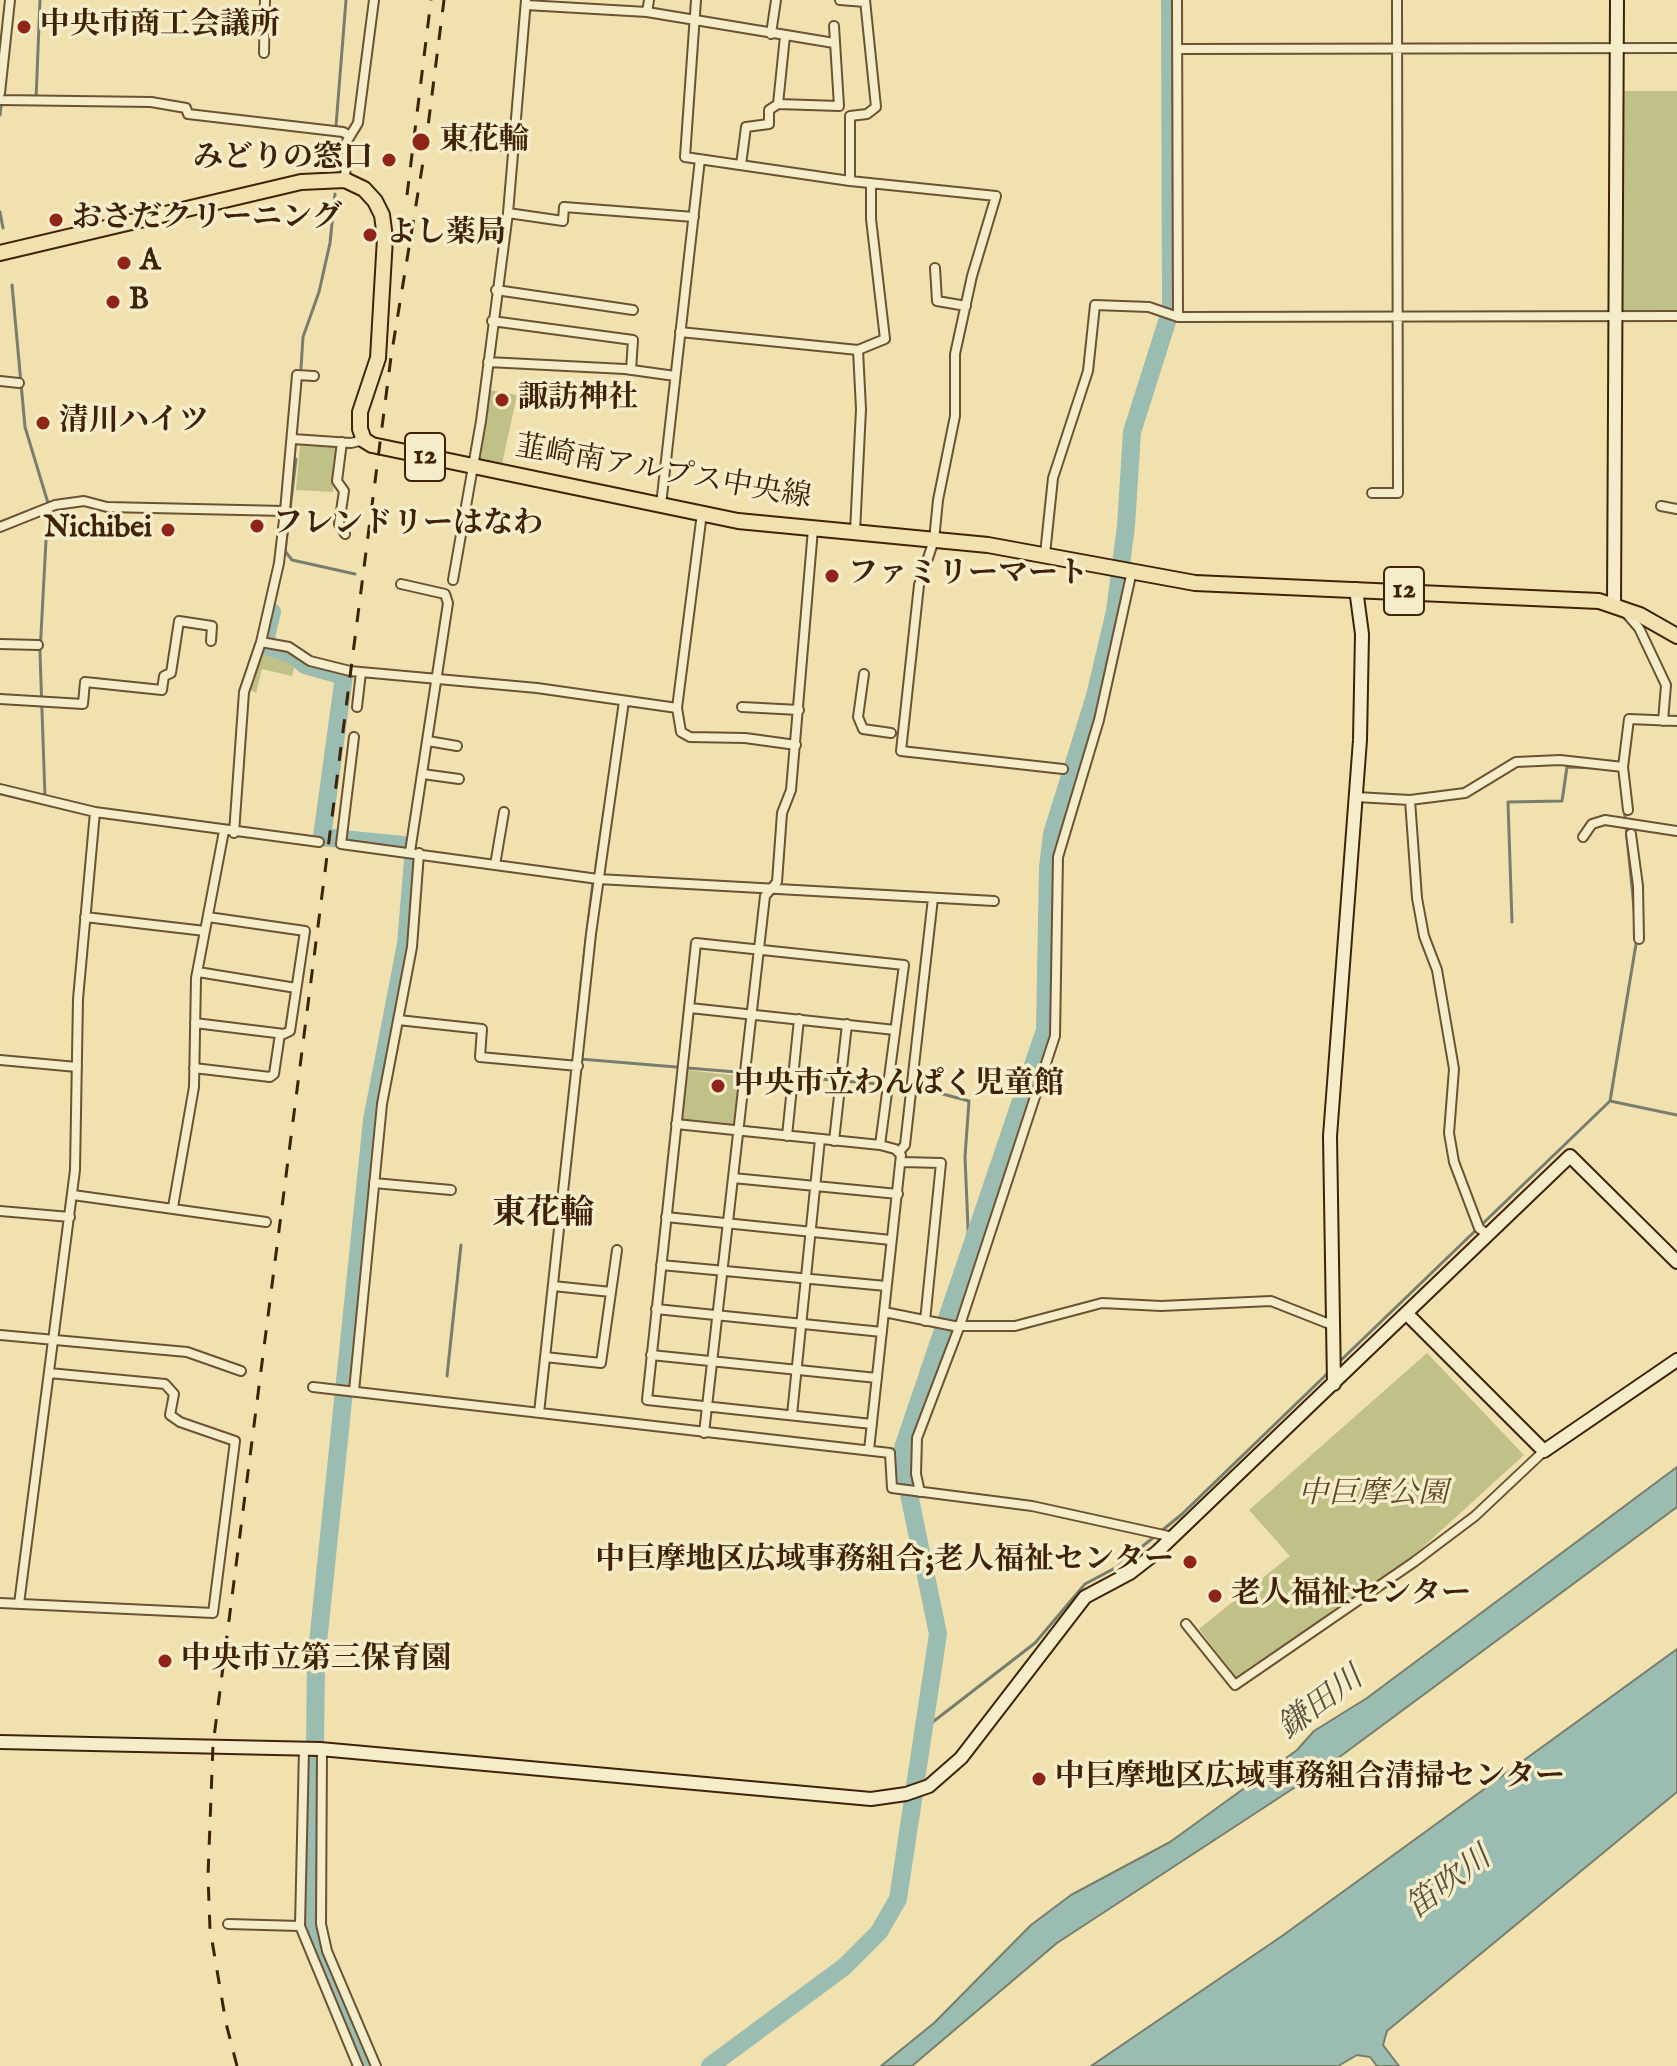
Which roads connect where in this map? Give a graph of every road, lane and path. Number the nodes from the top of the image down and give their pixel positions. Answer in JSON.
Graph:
{"nodes":[{"id":1,"x":10,"y":0,"type":"edge"},
{"id":2,"x":265,"y":0,"type":"edge"},
{"id":3,"x":374,"y":0,"type":"edge"},
{"id":4,"x":649,"y":0,"type":"edge"},
{"id":5,"x":696,"y":0,"type":"edge"},
{"id":6,"x":776,"y":0,"type":"edge"},
{"id":7,"x":840,"y":0,"type":"edge"},
{"id":8,"x":1177,"y":0,"type":"edge"},
{"id":9,"x":1397,"y":0,"type":"edge"},
{"id":10,"x":1617,"y":0,"type":"edge"},
{"id":11,"x":865,"y":1,"type":"edge"},
{"id":12,"x":526,"y":2,"type":"edge"},
{"id":13,"x":647,"y":12,"type":"junction"},
{"id":14,"x":694,"y":22,"type":"junction"},
{"id":15,"x":834,"y":26,"type":"dead end"},
{"id":16,"x":771,"y":34,"type":"junction"},
{"id":17,"x":785,"y":36,"type":"junction"},
{"id":18,"x":834,"y":43,"type":"junction"},
{"id":19,"x":1397,"y":48,"type":"junction"},
{"id":20,"x":1677,"y":48,"type":"edge"},
{"id":21,"x":1177,"y":49,"type":"junction"},
{"id":22,"x":1618,"y":49,"type":"junction"},
{"id":23,"x":264,"y":53,"type":"dead end"},
{"id":24,"x":0,"y":93,"type":"edge"},
{"id":25,"x":0,"y":100,"type":"edge"},
{"id":26,"x":778,"y":104,"type":"junction"},
{"id":27,"x":350,"y":136,"type":"junction"},
{"id":28,"x":455,"y":145,"type":"dead end"},
{"id":29,"x":516,"y":146,"type":"junction"},
{"id":30,"x":700,"y":159,"type":"junction"},
{"id":31,"x":741,"y":165,"type":"junction"},
{"id":32,"x":345,"y":180,"type":"junction"},
{"id":33,"x":850,"y":181,"type":"junction"},
{"id":34,"x":871,"y":183,"type":"junction"},
{"id":35,"x":508,"y":213,"type":"junction"},
{"id":36,"x":694,"y":217,"type":"junction"},
{"id":37,"x":0,"y":249,"type":"edge"},
{"id":38,"x":935,"y":268,"type":"dead end"},
{"id":39,"x":496,"y":290,"type":"junction"},
{"id":40,"x":966,"y":306,"type":"junction"},
{"id":41,"x":633,"y":310,"type":"dead end"},
{"id":42,"x":1173,"y":315,"type":"junction"},
{"id":43,"x":1398,"y":316,"type":"junction"},
{"id":44,"x":1615,"y":316,"type":"junction"},
{"id":45,"x":1677,"y":316,"type":"edge"},
{"id":46,"x":492,"y":321,"type":"junction"},
{"id":47,"x":680,"y":332,"type":"junction"},
{"id":48,"x":858,"y":350,"type":"junction"},
{"id":49,"x":488,"y":362,"type":"junction"},
{"id":50,"x":631,"y":370,"type":"junction"},
{"id":51,"x":306,"y":376,"type":"dead end"},
{"id":52,"x":675,"y":376,"type":"junction"},
{"id":53,"x":0,"y":381,"type":"edge"},
{"id":54,"x":19,"y":383,"type":"dead end"},
{"id":55,"x":293,"y":439,"type":"junction"},
{"id":56,"x":364,"y":440,"type":"junction"},
{"id":57,"x":342,"y":442,"type":"junction"},
{"id":58,"x":471,"y":465,"type":"junction"},
{"id":59,"x":1372,"y":493,"type":"dead end"},
{"id":60,"x":661,"y":505,"type":"junction"},
{"id":61,"x":1661,"y":506,"type":"dead end"},
{"id":62,"x":1677,"y":509,"type":"edge"},
{"id":63,"x":285,"y":511,"type":"junction"},
{"id":64,"x":702,"y":513,"type":"junction"},
{"id":65,"x":0,"y":527,"type":"edge"},
{"id":66,"x":813,"y":529,"type":"junction"},
{"id":67,"x":854,"y":533,"type":"junction"},
{"id":68,"x":345,"y":534,"type":"dead end"},
{"id":69,"x":934,"y":540,"type":"junction"},
{"id":70,"x":1045,"y":554,"type":"junction"},
{"id":71,"x":1124,"y":569,"type":"junction"},
{"id":72,"x":453,"y":580,"type":"dead end"},
{"id":73,"x":401,"y":584,"type":"dead end"},
{"id":74,"x":1356,"y":589,"type":"junction"},
{"id":75,"x":1614,"y":605,"type":"junction"},
{"id":76,"x":1677,"y":636,"type":"edge"},
{"id":77,"x":211,"y":641,"type":"dead end"},
{"id":78,"x":266,"y":642,"type":"junction"},
{"id":79,"x":0,"y":644,"type":"edge"},
{"id":80,"x":38,"y":645,"type":"dead end"},
{"id":81,"x":361,"y":672,"type":"junction"},
{"id":82,"x":864,"y":674,"type":"dead end"},
{"id":83,"x":439,"y":680,"type":"junction"},
{"id":84,"x":0,"y":699,"type":"edge"},
{"id":85,"x":624,"y":701,"type":"junction"},
{"id":86,"x":357,"y":707,"type":"dead end"},
{"id":87,"x":742,"y":707,"type":"dead end"},
{"id":88,"x":677,"y":708,"type":"junction"},
{"id":89,"x":799,"y":710,"type":"junction"},
{"id":90,"x":1663,"y":721,"type":"junction"},
{"id":91,"x":1677,"y":721,"type":"edge"},
{"id":92,"x":891,"y":733,"type":"dead end"},
{"id":93,"x":354,"y":737,"type":"dead end"},
{"id":94,"x":428,"y":741,"type":"junction"},
{"id":95,"x":796,"y":745,"type":"junction"},
{"id":96,"x":457,"y":746,"type":"dead end"},
{"id":97,"x":1623,"y":767,"type":"junction"},
{"id":98,"x":1063,"y":769,"type":"dead end"},
{"id":99,"x":423,"y":774,"type":"junction"},
{"id":100,"x":459,"y":779,"type":"dead end"},
{"id":101,"x":0,"y":789,"type":"edge"},
{"id":102,"x":1356,"y":797,"type":"junction"},
{"id":103,"x":1410,"y":800,"type":"junction"},
{"id":104,"x":1628,"y":810,"type":"dead end"},
{"id":105,"x":95,"y":812,"type":"junction"},
{"id":106,"x":504,"y":812,"type":"dead end"},
{"id":107,"x":1677,"y":831,"type":"edge"},
{"id":108,"x":229,"y":832,"type":"junction"},
{"id":109,"x":1631,"y":834,"type":"dead end"},
{"id":110,"x":1583,"y":837,"type":"dead end"},
{"id":111,"x":319,"y":842,"type":"dead end"},
{"id":112,"x":414,"y":852,"type":"junction"},
{"id":113,"x":495,"y":865,"type":"junction"},
{"id":114,"x":598,"y":879,"type":"junction"},
{"id":115,"x":772,"y":889,"type":"junction"},
{"id":116,"x":933,"y":898,"type":"junction"},
{"id":117,"x":994,"y":901,"type":"dead end"},
{"id":118,"x":85,"y":917,"type":"junction"},
{"id":119,"x":208,"y":917,"type":"junction"},
{"id":120,"x":205,"y":931,"type":"junction"},
{"id":121,"x":1639,"y":939,"type":"dead end"},
{"id":122,"x":759,"y":950,"type":"junction"},
{"id":123,"x":198,"y":972,"type":"junction"},
{"id":124,"x":296,"y":988,"type":"junction"},
{"id":125,"x":690,"y":1008,"type":"junction"},
{"id":126,"x":752,"y":1014,"type":"junction"},
{"id":127,"x":799,"y":1019,"type":"junction"},
{"id":128,"x":398,"y":1020,"type":"junction"},
{"id":129,"x":195,"y":1023,"type":"junction"},
{"id":130,"x":847,"y":1024,"type":"junction"},
{"id":131,"x":895,"y":1030,"type":"junction"},
{"id":132,"x":280,"y":1034,"type":"junction"},
{"id":133,"x":0,"y":1060,"type":"edge"},
{"id":134,"x":578,"y":1063,"type":"junction"},
{"id":135,"x":77,"y":1067,"type":"junction"},
{"id":136,"x":194,"y":1068,"type":"junction"},
{"id":137,"x":676,"y":1124,"type":"junction"},
{"id":138,"x":739,"y":1131,"type":"junction"},
{"id":139,"x":787,"y":1136,"type":"junction"},
{"id":140,"x":820,"y":1139,"type":"junction"},
{"id":141,"x":834,"y":1141,"type":"junction"},
{"id":142,"x":880,"y":1145,"type":"junction"},
{"id":143,"x":899,"y":1152,"type":"junction"},
{"id":144,"x":902,"y":1162,"type":"junction"},
{"id":145,"x":733,"y":1178,"type":"junction"},
{"id":146,"x":374,"y":1183,"type":"junction"},
{"id":147,"x":815,"y":1186,"type":"junction"},
{"id":148,"x":451,"y":1190,"type":"dead end"},
{"id":149,"x":898,"y":1194,"type":"junction"},
{"id":150,"x":73,"y":1195,"type":"junction"},
{"id":151,"x":173,"y":1207,"type":"junction"},
{"id":152,"x":0,"y":1211,"type":"edge"},
{"id":153,"x":70,"y":1217,"type":"junction"},
{"id":154,"x":666,"y":1217,"type":"junction"},
{"id":155,"x":266,"y":1222,"type":"dead end"},
{"id":156,"x":728,"y":1223,"type":"junction"},
{"id":157,"x":811,"y":1231,"type":"junction"},
{"id":158,"x":1488,"y":1235,"type":"junction"},
{"id":159,"x":891,"y":1240,"type":"junction"},
{"id":160,"x":617,"y":1250,"type":"dead end"},
{"id":161,"x":1677,"y":1262,"type":"edge"},
{"id":162,"x":661,"y":1265,"type":"junction"},
{"id":163,"x":723,"y":1270,"type":"junction"},
{"id":164,"x":806,"y":1278,"type":"junction"},
{"id":165,"x":553,"y":1286,"type":"junction"},
{"id":166,"x":886,"y":1286,"type":"junction"},
{"id":167,"x":611,"y":1292,"type":"junction"},
{"id":168,"x":656,"y":1309,"type":"junction"},
{"id":169,"x":884,"y":1312,"type":"junction"},
{"id":170,"x":1407,"y":1314,"type":"junction"},
{"id":171,"x":718,"y":1316,"type":"junction"},
{"id":172,"x":925,"y":1321,"type":"junction"},
{"id":173,"x":801,"y":1324,"type":"junction"},
{"id":174,"x":1332,"y":1325,"type":"junction"},
{"id":175,"x":957,"y":1326,"type":"junction"},
{"id":176,"x":882,"y":1332,"type":"junction"},
{"id":177,"x":0,"y":1335,"type":"edge"},
{"id":178,"x":52,"y":1339,"type":"junction"},
{"id":179,"x":651,"y":1355,"type":"junction"},
{"id":180,"x":545,"y":1357,"type":"junction"},
{"id":181,"x":1677,"y":1360,"type":"edge"},
{"id":182,"x":713,"y":1361,"type":"junction"},
{"id":183,"x":797,"y":1370,"type":"junction"},
{"id":184,"x":241,"y":1371,"type":"dead end"},
{"id":185,"x":49,"y":1373,"type":"junction"},
{"id":186,"x":877,"y":1378,"type":"junction"},
{"id":187,"x":1334,"y":1384,"type":"junction"},
{"id":188,"x":313,"y":1387,"type":"dead end"},
{"id":189,"x":352,"y":1391,"type":"junction"},
{"id":190,"x":707,"y":1406,"type":"junction"},
{"id":191,"x":539,"y":1413,"type":"junction"},
{"id":192,"x":792,"y":1415,"type":"junction"},
{"id":193,"x":872,"y":1424,"type":"junction"},
{"id":194,"x":704,"y":1433,"type":"junction"},
{"id":195,"x":869,"y":1450,"type":"junction"},
{"id":196,"x":1544,"y":1451,"type":"junction"},
{"id":197,"x":917,"y":1491,"type":"junction"},
{"id":198,"x":1173,"y":1537,"type":"junction"},
{"id":199,"x":0,"y":1603,"type":"edge"},
{"id":200,"x":19,"y":1604,"type":"junction"},
{"id":201,"x":1186,"y":1624,"type":"dead end"},
{"id":202,"x":0,"y":1742,"type":"edge"},
{"id":203,"x":314,"y":1750,"type":"junction"},
{"id":204,"x":228,"y":1924,"type":"dead end"},
{"id":205,"x":300,"y":1926,"type":"junction"},
{"id":206,"x":358,"y":2066,"type":"edge"},
{"id":207,"x":376,"y":2066,"type":"edge"}],
"edges":[{"from":1,"to":24,"type":"street"},
{"from":2,"to":23,"type":"street"},
{"from":3,"to":27,"type":"street"},
{"from":4,"to":13,"type":"street"},
{"from":5,"to":14,"type":"street"},
{"from":6,"to":16,"type":"street"},
{"from":7,"to":11,"type":"street"},
{"from":8,"to":21,"type":"street"},
{"from":9,"to":19,"type":"street"},
{"from":10,"to":22,"type":"street"},
{"from":11,"to":33,"type":"street"},
{"from":12,"to":13,"type":"street"},
{"from":12,"to":29,"type":"street"},
{"from":13,"to":14,"type":"street"},
{"from":14,"to":16,"type":"street"},
{"from":14,"to":30,"type":"street"},
{"from":15,"to":18,"type":"street"},
{"from":16,"to":17,"type":"street"},
{"from":17,"to":18,"type":"street"},
{"from":17,"to":26,"type":"street"},
{"from":18,"to":26,"type":"street"},
{"from":19,"to":21,"type":"street"},
{"from":19,"to":22,"type":"street"},
{"from":19,"to":43,"type":"street"},
{"from":20,"to":22,"type":"street"},
{"from":21,"to":42,"type":"street"},
{"from":22,"to":44,"type":"street"},
{"from":25,"to":27,"type":"street"},
{"from":26,"to":31,"type":"street"},
{"from":27,"to":32,"type":"street"},
{"from":28,"to":29,"type":"street"},
{"from":29,"to":35,"type":"street"},
{"from":30,"to":31,"type":"street"},
{"from":30,"to":36,"type":"street"},
{"from":31,"to":33,"type":"street"},
{"from":32,"to":37,"type":"main road"},
{"from":32,"to":56,"type":"main road","number":"12"},
{"from":33,"to":34,"type":"street"},
{"from":34,"to":40,"type":"street"},
{"from":34,"to":48,"type":"street"},
{"from":35,"to":36,"type":"street"},
{"from":35,"to":39,"type":"street"},
{"from":36,"to":47,"type":"street"},
{"from":38,"to":40,"type":"street"},
{"from":39,"to":41,"type":"street"},
{"from":39,"to":46,"type":"street"},
{"from":40,"to":69,"type":"street"},
{"from":42,"to":43,"type":"street"},
{"from":42,"to":70,"type":"street"},
{"from":43,"to":44,"type":"street"},
{"from":43,"to":59,"type":"street"},
{"from":44,"to":45,"type":"street"},
{"from":44,"to":75,"type":"street"},
{"from":46,"to":49,"type":"street"},
{"from":46,"to":50,"type":"street"},
{"from":47,"to":48,"type":"street"},
{"from":47,"to":52,"type":"street"},
{"from":48,"to":67,"type":"street"},
{"from":49,"to":50,"type":"street"},
{"from":49,"to":58,"type":"street"},
{"from":50,"to":52,"type":"street"},
{"from":51,"to":55,"type":"street"},
{"from":52,"to":60,"type":"street"},
{"from":53,"to":54,"type":"street"},
{"from":55,"to":57,"type":"street"},
{"from":55,"to":63,"type":"street"},
{"from":56,"to":57,"type":"street"},
{"from":56,"to":58,"type":"main road","name":"韮崎南アルプス中央線","number":"12"},
{"from":57,"to":68,"type":"street"},
{"from":58,"to":60,"type":"main road","name":"韮崎南アルプス中央線","number":"12"},
{"from":58,"to":72,"type":"street"},
{"from":60,"to":64,"type":"main road","name":"韮崎南アルプス中央線","number":"12"},
{"from":61,"to":62,"type":"street"},
{"from":63,"to":65,"type":"street"},
{"from":63,"to":78,"type":"street"},
{"from":64,"to":66,"type":"main road","name":"韮崎南アルプス中央線","number":"12"},
{"from":64,"to":88,"type":"street"},
{"from":66,"to":67,"type":"main road","name":"韮崎南アルプス中央線","number":"12"},
{"from":66,"to":89,"type":"street"},
{"from":67,"to":69,"type":"main road","name":"韮崎南アルプス中央線","number":"12"},
{"from":69,"to":70,"type":"main road","name":"韮崎南アルプス中央線","number":"12"},
{"from":69,"to":98,"type":"street"},
{"from":70,"to":71,"type":"main road","name":"韮崎南アルプス中央線","number":"12"},
{"from":71,"to":74,"type":"main road","name":"韮崎南アルプス中央線","number":"12"},
{"from":71,"to":175,"type":"street"},
{"from":73,"to":83,"type":"street"},
{"from":74,"to":75,"type":"main road","name":"韮崎南アルプス中央線","number":"12"},
{"from":74,"to":102,"type":"street"},
{"from":75,"to":76,"type":"main road","name":"韮崎南アルプス中央線","number":"12"},
{"from":75,"to":90,"type":"street"},
{"from":77,"to":84,"type":"street"},
{"from":78,"to":81,"type":"street"},
{"from":78,"to":108,"type":"street"},
{"from":79,"to":80,"type":"street"},
{"from":81,"to":83,"type":"street"},
{"from":81,"to":86,"type":"street"},
{"from":82,"to":92,"type":"street"},
{"from":83,"to":85,"type":"street"},
{"from":83,"to":94,"type":"street"},
{"from":85,"to":88,"type":"street"},
{"from":85,"to":114,"type":"street"},
{"from":87,"to":89,"type":"street"},
{"from":88,"to":95,"type":"street"},
{"from":89,"to":95,"type":"street"},
{"from":90,"to":91,"type":"street"},
{"from":90,"to":97,"type":"street"},
{"from":93,"to":112,"type":"street"},
{"from":94,"to":96,"type":"street"},
{"from":94,"to":99,"type":"street"},
{"from":95,"to":115,"type":"street"},
{"from":97,"to":103,"type":"street"},
{"from":97,"to":104,"type":"street"},
{"from":99,"to":100,"type":"street"},
{"from":99,"to":112,"type":"street"},
{"from":101,"to":105,"type":"street"},
{"from":102,"to":103,"type":"street"},
{"from":102,"to":174,"type":"street"},
{"from":103,"to":158,"type":"street"},
{"from":105,"to":108,"type":"street"},
{"from":105,"to":118,"type":"street"},
{"from":106,"to":113,"type":"street"},
{"from":107,"to":110,"type":"street"},
{"from":108,"to":111,"type":"street"},
{"from":108,"to":119,"type":"street"},
{"from":109,"to":121,"type":"street"},
{"from":112,"to":113,"type":"street"},
{"from":112,"to":128,"type":"street"},
{"from":113,"to":114,"type":"street"},
{"from":114,"to":115,"type":"street"},
{"from":114,"to":134,"type":"street"},
{"from":115,"to":116,"type":"street"},
{"from":115,"to":122,"type":"street"},
{"from":116,"to":117,"type":"street"},
{"from":116,"to":143,"type":"street"},
{"from":118,"to":120,"type":"street"},
{"from":118,"to":135,"type":"street"},
{"from":119,"to":120,"type":"street"},
{"from":119,"to":124,"type":"street"},
{"from":120,"to":123,"type":"street"},
{"from":122,"to":125,"type":"street"},
{"from":122,"to":126,"type":"street"},
{"from":122,"to":131,"type":"street"},
{"from":123,"to":124,"type":"street"},
{"from":123,"to":129,"type":"street"},
{"from":124,"to":132,"type":"street"},
{"from":125,"to":126,"type":"street"},
{"from":125,"to":137,"type":"street"},
{"from":126,"to":127,"type":"street"},
{"from":126,"to":138,"type":"street"},
{"from":127,"to":130,"type":"street"},
{"from":127,"to":139,"type":"street"},
{"from":128,"to":134,"type":"street"},
{"from":128,"to":146,"type":"street"},
{"from":129,"to":132,"type":"street"},
{"from":129,"to":136,"type":"street"},
{"from":130,"to":131,"type":"street"},
{"from":130,"to":141,"type":"street"},
{"from":131,"to":142,"type":"street"},
{"from":132,"to":136,"type":"street"},
{"from":133,"to":135,"type":"street"},
{"from":134,"to":165,"type":"street"},
{"from":135,"to":150,"type":"street"},
{"from":136,"to":151,"type":"street"},
{"from":137,"to":138,"type":"street"},
{"from":137,"to":154,"type":"street"},
{"from":138,"to":139,"type":"street"},
{"from":138,"to":145,"type":"street"},
{"from":139,"to":140,"type":"street"},
{"from":140,"to":141,"type":"street"},
{"from":140,"to":147,"type":"street"},
{"from":141,"to":142,"type":"street"},
{"from":142,"to":143,"type":"street"},
{"from":143,"to":144,"type":"street"},
{"from":144,"to":149,"type":"street"},
{"from":144,"to":172,"type":"street"},
{"from":145,"to":147,"type":"street"},
{"from":145,"to":156,"type":"street"},
{"from":146,"to":148,"type":"street"},
{"from":146,"to":189,"type":"street"},
{"from":147,"to":149,"type":"street"},
{"from":147,"to":157,"type":"street"},
{"from":149,"to":159,"type":"street"},
{"from":150,"to":151,"type":"street"},
{"from":150,"to":153,"type":"street"},
{"from":151,"to":155,"type":"street"},
{"from":152,"to":153,"type":"street"},
{"from":153,"to":178,"type":"street"},
{"from":154,"to":156,"type":"street"},
{"from":154,"to":162,"type":"street"},
{"from":156,"to":157,"type":"street"},
{"from":156,"to":163,"type":"street"},
{"from":157,"to":159,"type":"street"},
{"from":157,"to":164,"type":"street"},
{"from":158,"to":161,"type":"street"},
{"from":158,"to":170,"type":"street"},
{"from":159,"to":166,"type":"street"},
{"from":160,"to":167,"type":"street"},
{"from":162,"to":163,"type":"street"},
{"from":162,"to":168,"type":"street"},
{"from":163,"to":164,"type":"street"},
{"from":163,"to":171,"type":"street"},
{"from":164,"to":166,"type":"street"},
{"from":164,"to":173,"type":"street"},
{"from":165,"to":167,"type":"street"},
{"from":165,"to":180,"type":"street"},
{"from":166,"to":169,"type":"street"},
{"from":167,"to":180,"type":"street"},
{"from":168,"to":171,"type":"street"},
{"from":168,"to":179,"type":"street"},
{"from":169,"to":172,"type":"street"},
{"from":169,"to":176,"type":"street"},
{"from":170,"to":187,"type":"street"},
{"from":170,"to":196,"type":"street"},
{"from":171,"to":173,"type":"street"},
{"from":171,"to":182,"type":"street"},
{"from":172,"to":175,"type":"street"},
{"from":173,"to":176,"type":"street"},
{"from":173,"to":183,"type":"street"},
{"from":174,"to":175,"type":"street"},
{"from":174,"to":187,"type":"street"},
{"from":175,"to":197,"type":"street"},
{"from":176,"to":186,"type":"street"},
{"from":177,"to":178,"type":"street"},
{"from":178,"to":184,"type":"street"},
{"from":178,"to":185,"type":"street"},
{"from":179,"to":182,"type":"street"},
{"from":179,"to":190,"type":"street"},
{"from":180,"to":191,"type":"street"},
{"from":181,"to":196,"type":"street"},
{"from":182,"to":183,"type":"street"},
{"from":182,"to":190,"type":"street"},
{"from":183,"to":186,"type":"street"},
{"from":183,"to":192,"type":"street"},
{"from":185,"to":200,"type":"street"},
{"from":185,"to":200,"type":"street"},
{"from":186,"to":193,"type":"street"},
{"from":187,"to":198,"type":"street"},
{"from":188,"to":189,"type":"street"},
{"from":189,"to":191,"type":"street"},
{"from":190,"to":192,"type":"street"},
{"from":190,"to":194,"type":"street"},
{"from":191,"to":194,"type":"street"},
{"from":192,"to":193,"type":"street"},
{"from":193,"to":195,"type":"street"},
{"from":194,"to":195,"type":"street"},
{"from":195,"to":197,"type":"street"},
{"from":196,"to":201,"type":"street"},
{"from":197,"to":198,"type":"street"},
{"from":198,"to":203,"type":"street"},
{"from":199,"to":200,"type":"street"},
{"from":202,"to":203,"type":"street"},
{"from":203,"to":205,"type":"street"},
{"from":203,"to":207,"type":"street"},
{"from":204,"to":205,"type":"street"},
{"from":205,"to":206,"type":"street"}]}
